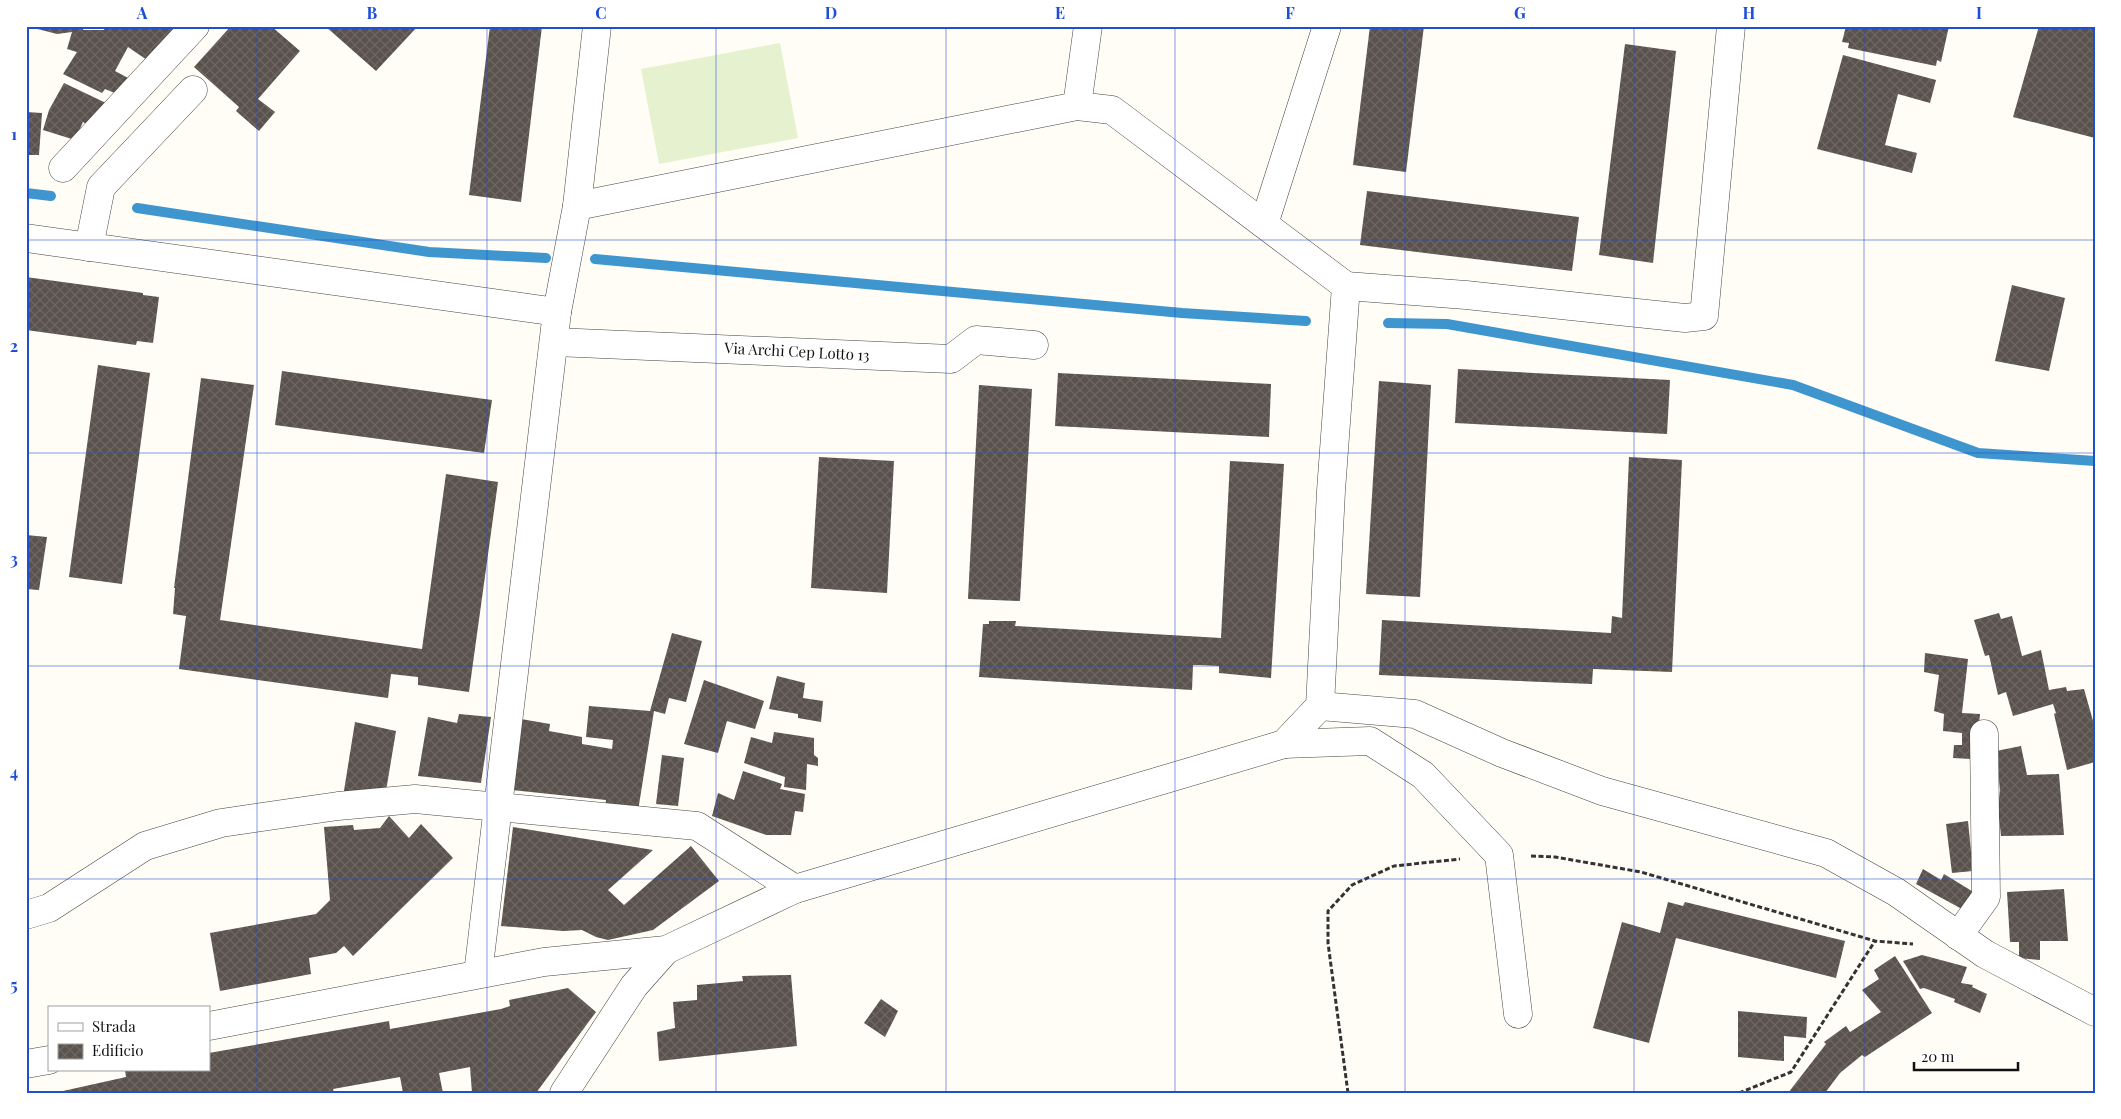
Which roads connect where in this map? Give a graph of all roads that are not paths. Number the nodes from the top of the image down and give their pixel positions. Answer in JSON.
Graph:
{"nodes":[{"id":1,"x":195,"y":26,"type":"edge"},
{"id":2,"x":597,"y":26,"type":"edge"},
{"id":3,"x":1088,"y":26,"type":"edge"},
{"id":4,"x":1327,"y":26,"type":"edge"},
{"id":5,"x":1731,"y":26,"type":"edge"},
{"id":6,"x":193,"y":90,"type":"dead end"},
{"id":7,"x":1078,"y":106,"type":"junction"},
{"id":8,"x":63,"y":168,"type":"dead end"},
{"id":9,"x":577,"y":206,"type":"junction"},
{"id":10,"x":1264,"y":224,"type":"junction"},
{"id":11,"x":26,"y":238,"type":"edge"},
{"id":12,"x":89,"y":246,"type":"junction"},
{"id":13,"x":1346,"y":286,"type":"junction"},
{"id":14,"x":558,"y":312,"type":"junction"},
{"id":15,"x":555,"y":342,"type":"junction"},
{"id":16,"x":1034,"y":345,"type":"dead end"},
{"id":17,"x":1320,"y":706,"type":"junction"},
{"id":18,"x":1984,"y":734,"type":"dead end"},
{"id":19,"x":1284,"y":744,"type":"junction"},
{"id":20,"x":499,"y":806,"type":"junction"},
{"id":21,"x":795,"y":890,"type":"junction"},
{"id":22,"x":26,"y":915,"type":"edge"},
{"id":23,"x":1958,"y":936,"type":"junction"},
{"id":24,"x":666,"y":950,"type":"junction"},
{"id":25,"x":622,"y":954,"type":"junction"},
{"id":26,"x":478,"y":974,"type":"junction"},
{"id":27,"x":634,"y":986,"type":"junction"},
{"id":28,"x":2095,"y":1012,"type":"edge"},
{"id":29,"x":1518,"y":1014,"type":"dead end"},
{"id":30,"x":210,"y":1026,"type":"edge"},
{"id":31,"x":48,"y":1060,"type":"edge"},
{"id":32,"x":26,"y":1064,"type":"edge"},
{"id":33,"x":564,"y":1093,"type":"edge"}],
"edges":[{"from":1,"to":8,"type":"street"},
{"from":2,"to":9,"type":"street"},
{"from":3,"to":7,"type":"street"},
{"from":4,"to":10,"type":"street"},
{"from":5,"to":13,"type":"street"},
{"from":6,"to":12,"type":"street"},
{"from":7,"to":9,"type":"street"},
{"from":7,"to":10,"type":"street"},
{"from":9,"to":14,"type":"street"},
{"from":10,"to":13,"type":"street"},
{"from":11,"to":12,"type":"street"},
{"from":12,"to":14,"type":"street"},
{"from":13,"to":17,"type":"street"},
{"from":14,"to":15,"type":"street"},
{"from":15,"to":16,"type":"street","name":"Via Archi Cep Lotto 13"},
{"from":15,"to":20,"type":"street"},
{"from":17,"to":19,"type":"street"},
{"from":17,"to":23,"type":"street"},
{"from":18,"to":23,"type":"street"},
{"from":19,"to":21,"type":"street"},
{"from":19,"to":29,"type":"street"},
{"from":20,"to":21,"type":"street"},
{"from":20,"to":22,"type":"street"},
{"from":20,"to":26,"type":"street"},
{"from":21,"to":24,"type":"street"},
{"from":23,"to":28,"type":"street"},
{"from":24,"to":25,"type":"street"},
{"from":24,"to":27,"type":"street"},
{"from":25,"to":26,"type":"street"},
{"from":25,"to":27,"type":"street"},
{"from":26,"to":30,"type":"street"},
{"from":27,"to":33,"type":"street"},
{"from":31,"to":32,"type":"street"}]}
